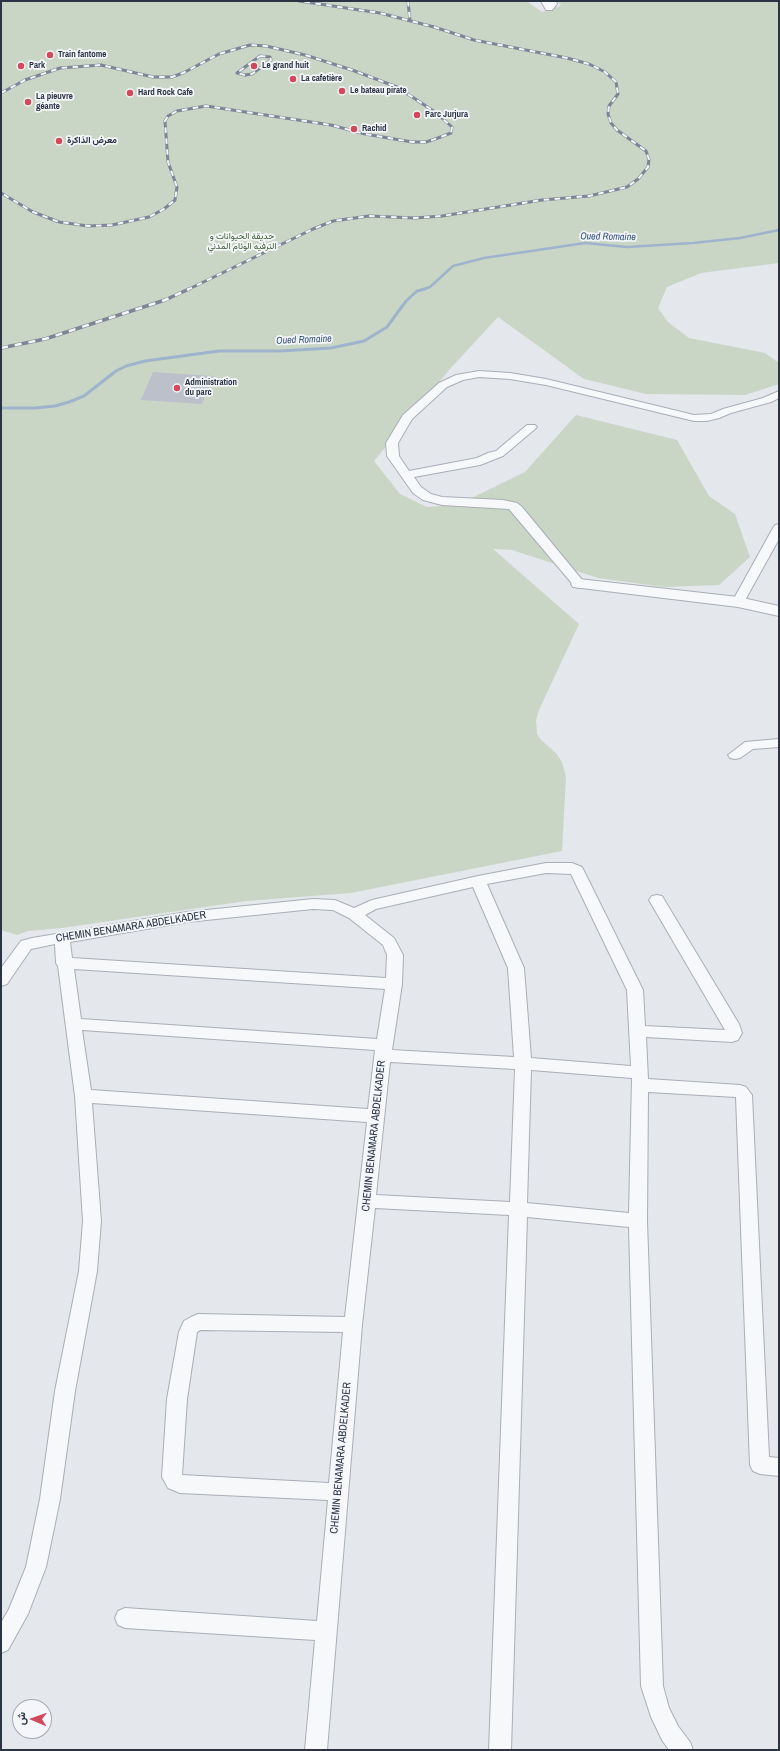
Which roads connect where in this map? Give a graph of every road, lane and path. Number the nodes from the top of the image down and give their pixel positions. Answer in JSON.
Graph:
{"nodes":[{"id":1,"x":545,"y":1,"type":"edge"},
{"id":2,"x":552,"y":1,"type":"edge"},
{"id":3,"x":779,"y":394,"type":"edge"},
{"id":4,"x":531,"y":427,"type":"dead end"},
{"id":5,"x":406,"y":476,"type":"junction"},
{"id":6,"x":779,"y":528,"type":"edge"},
{"id":7,"x":579,"y":584,"type":"joint"},
{"id":8,"x":738,"y":602,"type":"junction"},
{"id":9,"x":779,"y":611,"type":"edge"},
{"id":10,"x":779,"y":743,"type":"edge"},
{"id":11,"x":735,"y":755,"type":"dead end"},
{"id":12,"x":478,"y":881,"type":"junction"},
{"id":13,"x":657,"y":900,"type":"dead end"},
{"id":14,"x":354,"y":914,"type":"junction"},
{"id":15,"x":62,"y":938,"type":"junction"},
{"id":16,"x":64,"y":963,"type":"junction"},
{"id":17,"x":1,"y":980,"type":"edge"},
{"id":18,"x":394,"y":984,"type":"junction"},
{"id":19,"x":74,"y":1024,"type":"junction"},
{"id":20,"x":638,"y":1031,"type":"junction"},
{"id":21,"x":384,"y":1051,"type":"junction"},
{"id":22,"x":523,"y":1063,"type":"junction"},
{"id":23,"x":640,"y":1079,"type":"junction"},
{"id":24,"x":83,"y":1096,"type":"junction"},
{"id":25,"x":376,"y":1116,"type":"junction"},
{"id":26,"x":367,"y":1201,"type":"junction"},
{"id":27,"x":518,"y":1209,"type":"junction"},
{"id":28,"x":638,"y":1221,"type":"junction"},
{"id":29,"x":353,"y":1325,"type":"junction"},
{"id":30,"x":779,"y":1467,"type":"edge"},
{"id":31,"x":338,"y":1492,"type":"junction"},
{"id":32,"x":125,"y":1618,"type":"dead end"},
{"id":33,"x":327,"y":1631,"type":"junction"},
{"id":34,"x":1,"y":1643,"type":"edge"},
{"id":35,"x":316,"y":1750,"type":"edge"},
{"id":36,"x":500,"y":1750,"type":"edge"},
{"id":37,"x":682,"y":1750,"type":"edge"}],
"edges":[{"from":1,"to":2,"type":"street"},
{"from":3,"to":5,"type":"street"},
{"from":4,"to":5,"type":"street"},
{"from":5,"to":7,"type":"street"},
{"from":6,"to":8,"type":"street"},
{"from":7,"to":8,"type":"street"},
{"from":8,"to":9,"type":"street"},
{"from":10,"to":11,"type":"street"},
{"from":12,"to":14,"type":"street"},
{"from":12,"to":20,"type":"street"},
{"from":12,"to":22,"type":"street"},
{"from":13,"to":20,"type":"street"},
{"from":14,"to":15,"type":"street","name":"CHEMIN BENAMARA ABDELKADER"},
{"from":14,"to":18,"type":"street","name":"CHEMIN BENAMARA ABDELKADER"},
{"from":15,"to":16,"type":"street"},
{"from":15,"to":17,"type":"street","name":"CHEMIN BENAMARA ABDELKADER"},
{"from":16,"to":18,"type":"street"},
{"from":16,"to":19,"type":"street"},
{"from":18,"to":21,"type":"street","name":"CHEMIN BENAMARA ABDELKADER"},
{"from":19,"to":21,"type":"street"},
{"from":19,"to":24,"type":"street"},
{"from":20,"to":23,"type":"street"},
{"from":21,"to":22,"type":"street"},
{"from":21,"to":25,"type":"street","name":"CHEMIN BENAMARA ABDELKADER"},
{"from":22,"to":23,"type":"street"},
{"from":22,"to":27,"type":"street"},
{"from":23,"to":28,"type":"street"},
{"from":23,"to":30,"type":"street"},
{"from":24,"to":25,"type":"street"},
{"from":24,"to":34,"type":"street"},
{"from":25,"to":26,"type":"street","name":"CHEMIN BENAMARA ABDELKADER"},
{"from":26,"to":27,"type":"street"},
{"from":26,"to":29,"type":"street","name":"CHEMIN BENAMARA ABDELKADER"},
{"from":27,"to":28,"type":"street"},
{"from":27,"to":36,"type":"street"},
{"from":28,"to":37,"type":"street"},
{"from":29,"to":31,"type":"street","name":"CHEMIN BENAMARA ABDELKADER"},
{"from":29,"to":31,"type":"street"},
{"from":31,"to":33,"type":"street","name":"CHEMIN BENAMARA ABDELKADER"},
{"from":32,"to":33,"type":"street"},
{"from":33,"to":35,"type":"street","name":"CHEMIN BENAMARA ABDELKADER"}]}
